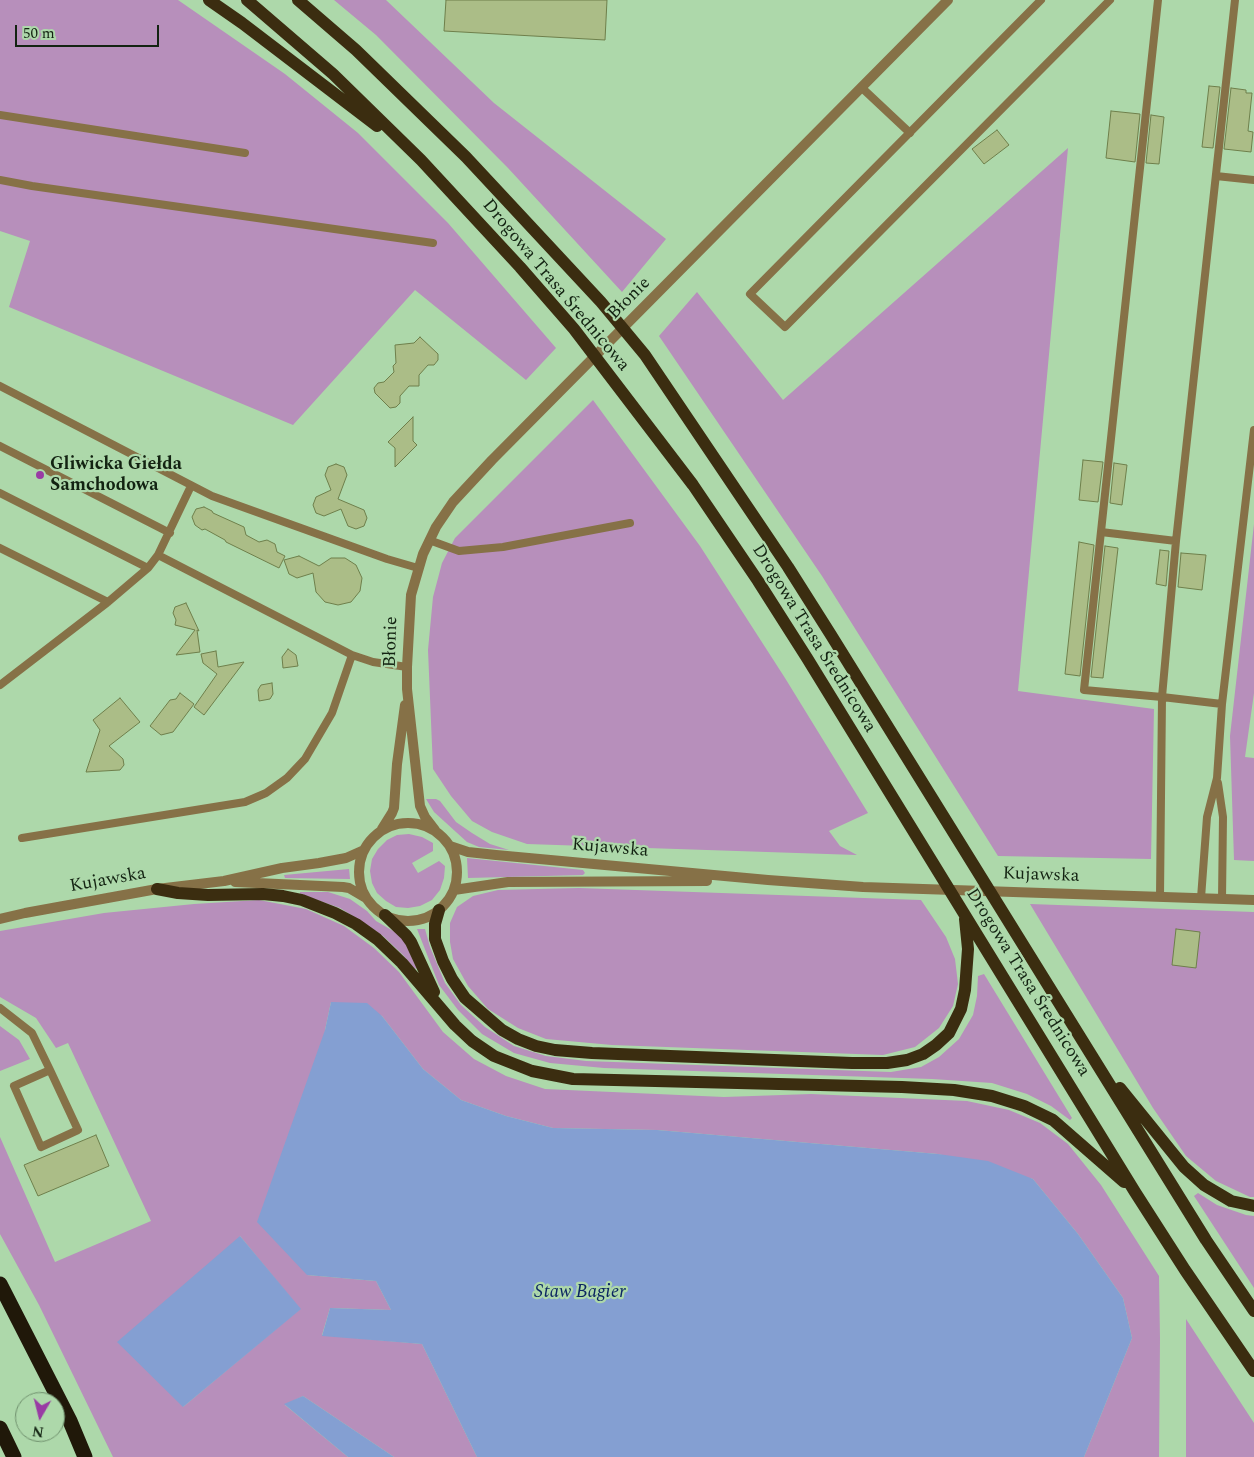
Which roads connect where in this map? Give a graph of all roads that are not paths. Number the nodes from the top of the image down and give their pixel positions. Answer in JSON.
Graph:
{"nodes":[{"id":1,"x":209,"y":0,"type":"edge"},
{"id":2,"x":247,"y":0,"type":"edge"},
{"id":3,"x":298,"y":0,"type":"edge"},
{"id":4,"x":948,"y":0,"type":"edge"},
{"id":5,"x":1041,"y":0,"type":"edge"},
{"id":6,"x":1110,"y":0,"type":"edge"},
{"id":7,"x":1158,"y":0,"type":"edge"},
{"id":8,"x":1235,"y":0,"type":"edge"},
{"id":9,"x":861,"y":87,"type":"junction"},
{"id":10,"x":0,"y":115,"type":"edge"},
{"id":11,"x":910,"y":133,"type":"junction"},
{"id":12,"x":245,"y":154,"type":"dead end"},
{"id":13,"x":421,"y":160,"type":"junction"},
{"id":14,"x":1216,"y":176,"type":"junction"},
{"id":15,"x":0,"y":180,"type":"edge"},
{"id":16,"x":1254,"y":180,"type":"edge"},
{"id":17,"x":433,"y":243,"type":"dead end"},
{"id":18,"x":0,"y":386,"type":"edge"},
{"id":19,"x":1254,"y":430,"type":"edge"},
{"id":20,"x":0,"y":446,"type":"edge"},
{"id":21,"x":191,"y":486,"type":"junction"},
{"id":22,"x":0,"y":493,"type":"edge"},
{"id":23,"x":630,"y":523,"type":"dead end"},
{"id":24,"x":1101,"y":532,"type":"junction"},
{"id":25,"x":170,"y":533,"type":"junction"},
{"id":26,"x":429,"y":540,"type":"junction"},
{"id":27,"x":1176,"y":541,"type":"junction"},
{"id":28,"x":0,"y":548,"type":"edge"},
{"id":29,"x":158,"y":555,"type":"junction"},
{"id":30,"x":148,"y":568,"type":"junction"},
{"id":31,"x":418,"y":568,"type":"junction"},
{"id":32,"x":108,"y":602,"type":"junction"},
{"id":33,"x":352,"y":655,"type":"junction"},
{"id":34,"x":407,"y":667,"type":"junction"},
{"id":35,"x":0,"y":685,"type":"edge"},
{"id":36,"x":407,"y":689,"type":"junction"},
{"id":37,"x":1162,"y":696,"type":"junction"},
{"id":38,"x":1222,"y":704,"type":"junction"},
{"id":39,"x":1217,"y":778,"type":"junction"},
{"id":40,"x":382,"y":830,"type":"junction"},
{"id":41,"x":435,"y":830,"type":"junction"},
{"id":42,"x":22,"y":838,"type":"dead end"},
{"id":43,"x":450,"y":846,"type":"junction"},
{"id":44,"x":364,"y":850,"type":"junction"},
{"id":45,"x":768,"y":880,"type":"junction"},
{"id":46,"x":224,"y":881,"type":"junction"},
{"id":47,"x":157,"y":889,"type":"junction"},
{"id":48,"x":454,"y":890,"type":"junction"},
{"id":49,"x":1160,"y":896,"type":"junction"},
{"id":50,"x":366,"y":898,"type":"junction"},
{"id":51,"x":1201,"y":898,"type":"junction"},
{"id":52,"x":1222,"y":899,"type":"junction"},
{"id":53,"x":1254,"y":900,"type":"edge"},
{"id":54,"x":439,"y":910,"type":"junction"},
{"id":55,"x":964,"y":914,"type":"junction"},
{"id":56,"x":385,"y":915,"type":"junction"},
{"id":57,"x":0,"y":919,"type":"edge"},
{"id":58,"x":0,"y":1008,"type":"edge"},
{"id":59,"x":455,"y":1025,"type":"junction"},
{"id":60,"x":1090,"y":1052,"type":"junction"},
{"id":61,"x":50,"y":1070,"type":"junction"},
{"id":62,"x":1135,"y":1192,"type":"junction"},
{"id":63,"x":1254,"y":1206,"type":"edge"},
{"id":64,"x":0,"y":1284,"type":"edge"},
{"id":65,"x":1254,"y":1311,"type":"edge"},
{"id":66,"x":1254,"y":1371,"type":"edge"},
{"id":67,"x":0,"y":1428,"type":"edge"},
{"id":68,"x":14,"y":1457,"type":"edge"},
{"id":69,"x":86,"y":1457,"type":"edge"}],
"edges":[{"from":1,"to":13,"type":"main road"},
{"from":2,"to":13,"type":"main road","name":"Drogowa Trasa Średnicowa"},
{"from":3,"to":60,"type":"main road","name":"Drogowa Trasa Średnicowa"},
{"from":4,"to":9,"type":"street","name":"Błonie"},
{"from":5,"to":11,"type":"lane"},
{"from":6,"to":11,"type":"lane"},
{"from":7,"to":24,"type":"lane"},
{"from":8,"to":14,"type":"lane"},
{"from":9,"to":11,"type":"lane"},
{"from":9,"to":26,"type":"street","name":"Błonie"},
{"from":10,"to":12,"type":"lane"},
{"from":13,"to":55,"type":"main road","name":"Drogowa Trasa Średnicowa"},
{"from":14,"to":16,"type":"lane"},
{"from":14,"to":27,"type":"lane"},
{"from":15,"to":17,"type":"lane"},
{"from":18,"to":21,"type":"lane"},
{"from":19,"to":38,"type":"lane"},
{"from":20,"to":25,"type":"lane"},
{"from":21,"to":25,"type":"lane"},
{"from":21,"to":31,"type":"lane"},
{"from":22,"to":30,"type":"lane"},
{"from":23,"to":26,"type":"lane"},
{"from":24,"to":27,"type":"lane"},
{"from":24,"to":37,"type":"lane"},
{"from":25,"to":29,"type":"lane"},
{"from":26,"to":31,"type":"street","name":"Błonie"},
{"from":27,"to":37,"type":"lane"},
{"from":28,"to":32,"type":"lane"},
{"from":29,"to":30,"type":"lane"},
{"from":29,"to":33,"type":"lane"},
{"from":30,"to":32,"type":"lane"},
{"from":31,"to":34,"type":"street","name":"Błonie"},
{"from":32,"to":35,"type":"lane"},
{"from":33,"to":34,"type":"lane"},
{"from":33,"to":42,"type":"lane"},
{"from":34,"to":36,"type":"street","name":"Błonie"},
{"from":36,"to":40,"type":"street","name":"Błonie"},
{"from":36,"to":41,"type":"street","name":"Błonie"},
{"from":37,"to":38,"type":"lane"},
{"from":37,"to":49,"type":"lane"},
{"from":38,"to":39,"type":"lane"},
{"from":39,"to":51,"type":"lane"},
{"from":39,"to":52,"type":"lane"},
{"from":40,"to":41,"type":"street"},
{"from":40,"to":44,"type":"street"},
{"from":41,"to":43,"type":"street"},
{"from":43,"to":45,"type":"street","name":"Kujawska"},
{"from":43,"to":48,"type":"street"},
{"from":44,"to":46,"type":"street","name":"Kujawska"},
{"from":44,"to":50,"type":"street"},
{"from":45,"to":48,"type":"street","name":"Kujawska"},
{"from":45,"to":49,"type":"street","name":"Kujawska"},
{"from":46,"to":47,"type":"street","name":"Kujawska"},
{"from":46,"to":50,"type":"street","name":"Kujawska"},
{"from":47,"to":57,"type":"street","name":"Kujawska"},
{"from":47,"to":59,"type":"main road"},
{"from":48,"to":54,"type":"street"},
{"from":49,"to":51,"type":"street","name":"Kujawska"},
{"from":50,"to":56,"type":"street"},
{"from":51,"to":52,"type":"street","name":"Kujawska"},
{"from":52,"to":53,"type":"street","name":"Kujawska"},
{"from":54,"to":55,"type":"main road"},
{"from":54,"to":56,"type":"street"},
{"from":55,"to":62,"type":"main road","name":"Drogowa Trasa Średnicowa"},
{"from":56,"to":59,"type":"main road"},
{"from":58,"to":61,"type":"lane"},
{"from":59,"to":62,"type":"main road"},
{"from":60,"to":63,"type":"main road"},
{"from":60,"to":65,"type":"main road","name":"Drogowa Trasa Średnicowa"},
{"from":61,"to":61,"type":"lane"},
{"from":62,"to":66,"type":"main road","name":"Drogowa Trasa Średnicowa"},
{"from":64,"to":69,"type":"highway"},
{"from":67,"to":68,"type":"highway"}]}
